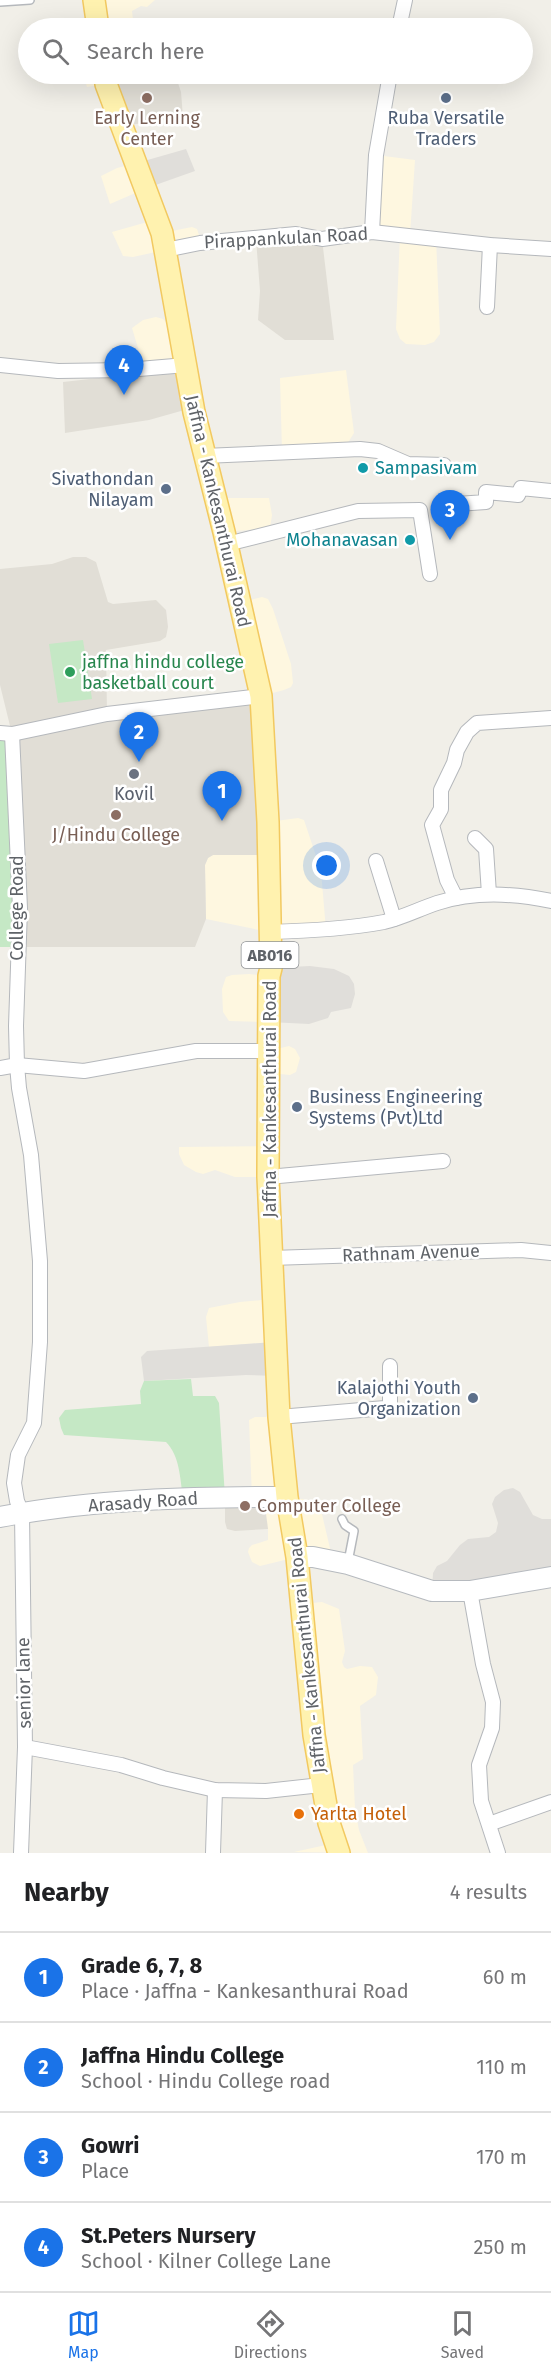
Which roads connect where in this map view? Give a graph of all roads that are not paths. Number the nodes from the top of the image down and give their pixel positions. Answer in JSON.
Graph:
{"nodes":[{"id":1,"x":30,"y":0,"type":"edge"},
{"id":2,"x":94,"y":0,"type":"edge"},
{"id":3,"x":405,"y":0,"type":"edge"},
{"id":4,"x":0,"y":2,"type":"edge"},
{"id":5,"x":97,"y":18,"type":"edge"},
{"id":6,"x":401,"y":18,"type":"edge"},
{"id":7,"x":106,"y":84,"type":"edge"},
{"id":8,"x":388,"y":84,"type":"edge"},
{"id":9,"x":372,"y":232,"type":"junction"},
{"id":10,"x":490,"y":245,"type":"junction"},
{"id":11,"x":165,"y":249,"type":"junction"},
{"id":12,"x":551,"y":249,"type":"edge"},
{"id":13,"x":487,"y":307,"type":"dead end"},
{"id":14,"x":0,"y":365,"type":"edge"},
{"id":15,"x":186,"y":365,"type":"junction"},
{"id":16,"x":204,"y":456,"type":"junction"},
{"id":17,"x":444,"y":465,"type":"dead end"},
{"id":18,"x":551,"y":491,"type":"edge"},
{"id":19,"x":457,"y":504,"type":"dead end"},
{"id":20,"x":227,"y":544,"type":"junction"},
{"id":21,"x":430,"y":574,"type":"dead end"},
{"id":22,"x":261,"y":696,"type":"junction"},
{"id":23,"x":551,"y":718,"type":"edge"},
{"id":24,"x":6,"y":733,"type":"edge"},
{"id":25,"x":475,"y":838,"type":"dead end"},
{"id":26,"x":376,"y":861,"type":"dead end"},
{"id":27,"x":489,"y":894,"type":"junction"},
{"id":28,"x":456,"y":898,"type":"junction"},
{"id":29,"x":551,"y":901,"type":"edge"},
{"id":30,"x":394,"y":919,"type":"junction"},
{"id":31,"x":269,"y":932,"type":"junction"},
{"id":32,"x":268,"y":1051,"type":"junction"},
{"id":33,"x":17,"y":1065,"type":"junction"},
{"id":34,"x":0,"y":1068,"type":"edge"},
{"id":35,"x":443,"y":1161,"type":"dead end"},
{"id":36,"x":268,"y":1177,"type":"junction"},
{"id":37,"x":551,"y":1253,"type":"edge"},
{"id":38,"x":270,"y":1258,"type":"junction"},
{"id":39,"x":390,"y":1366,"type":"dead end"},
{"id":40,"x":279,"y":1417,"type":"junction"},
{"id":41,"x":287,"y":1497,"type":"junction"},
{"id":42,"x":22,"y":1513,"type":"junction"},
{"id":43,"x":0,"y":1517,"type":"edge"},
{"id":44,"x":342,"y":1520,"type":"dead end"},
{"id":45,"x":297,"y":1557,"type":"junction"},
{"id":46,"x":348,"y":1564,"type":"junction"},
{"id":47,"x":551,"y":1577,"type":"edge"},
{"id":48,"x":470,"y":1591,"type":"junction"},
{"id":49,"x":25,"y":1747,"type":"junction"},
{"id":50,"x":321,"y":1785,"type":"junction"},
{"id":51,"x":214,"y":1790,"type":"junction"},
{"id":52,"x":551,"y":1802,"type":"edge"},
{"id":53,"x":489,"y":1824,"type":"junction"},
{"id":54,"x":21,"y":1853,"type":"edge"},
{"id":55,"x":213,"y":1853,"type":"edge"},
{"id":56,"x":339,"y":1853,"type":"edge"},
{"id":57,"x":498,"y":1853,"type":"edge"}],
"edges":[{"from":1,"to":4,"type":"lane"},
{"from":2,"to":5,"type":"main road"},
{"from":3,"to":6,"type":"street"},
{"from":7,"to":11,"type":"main road","name":"Jaffna - Kankesanthurai Road","number":"AB016"},
{"from":8,"to":9,"type":"street"},
{"from":9,"to":10,"type":"street","name":"Pirappankulan Road"},
{"from":9,"to":11,"type":"street","name":"Pirappankulan Road"},
{"from":10,"to":12,"type":"street","name":"Pirappankulan Road"},
{"from":10,"to":13,"type":"street"},
{"from":11,"to":15,"type":"main road","name":"Jaffna - Kankesanthurai Road","number":"AB016"},
{"from":14,"to":15,"type":"street"},
{"from":15,"to":16,"type":"main road","name":"Jaffna - Kankesanthurai Road","number":"AB016"},
{"from":16,"to":17,"type":"street"},
{"from":16,"to":20,"type":"main road","name":"Jaffna - Kankesanthurai Road","number":"AB016"},
{"from":18,"to":19,"type":"street"},
{"from":20,"to":21,"type":"street"},
{"from":20,"to":22,"type":"main road","name":"Jaffna - Kankesanthurai Road","number":"AB016"},
{"from":22,"to":24,"type":"street"},
{"from":22,"to":31,"type":"main road","name":"Jaffna - Kankesanthurai Road","number":"AB016"},
{"from":23,"to":28,"type":"street"},
{"from":24,"to":33,"type":"street","name":"College Road"},
{"from":25,"to":27,"type":"street"},
{"from":26,"to":30,"type":"street"},
{"from":27,"to":28,"type":"street"},
{"from":27,"to":29,"type":"street"},
{"from":28,"to":30,"type":"street"},
{"from":30,"to":31,"type":"street"},
{"from":31,"to":32,"type":"main road","name":"Jaffna - Kankesanthurai Road","number":"AB016"},
{"from":32,"to":33,"type":"street"},
{"from":32,"to":36,"type":"main road","name":"Jaffna - Kankesanthurai Road","number":"AB016"},
{"from":33,"to":34,"type":"street"},
{"from":33,"to":42,"type":"street","name":"College Road"},
{"from":35,"to":36,"type":"street"},
{"from":36,"to":38,"type":"main road","name":"Jaffna - Kankesanthurai Road","number":"AB016"},
{"from":37,"to":38,"type":"street","name":"Rathnam Avenue"},
{"from":38,"to":40,"type":"main road","name":"Jaffna - Kankesanthurai Road","number":"AB016"},
{"from":39,"to":40,"type":"street"},
{"from":40,"to":41,"type":"main road","name":"Jaffna - Kankesanthurai Road","number":"AB016"},
{"from":41,"to":42,"type":"main road","name":"Arasady Road"},
{"from":41,"to":45,"type":"main road","name":"Jaffna - Kankesanthurai Road","number":"AB016"},
{"from":42,"to":43,"type":"main road","name":"Arasady Road"},
{"from":42,"to":49,"type":"street","name":"senior lane"},
{"from":44,"to":46,"type":"lane"},
{"from":45,"to":46,"type":"main road"},
{"from":45,"to":50,"type":"main road","name":"Jaffna - Kankesanthurai Road","number":"AB016"},
{"from":46,"to":48,"type":"main road"},
{"from":47,"to":48,"type":"main road"},
{"from":48,"to":53,"type":"street"},
{"from":49,"to":51,"type":"street"},
{"from":49,"to":54,"type":"street","name":"senior lane"},
{"from":50,"to":51,"type":"street"},
{"from":50,"to":56,"type":"main road","name":"Jaffna - Kankesanthurai Road","number":"AB016"},
{"from":51,"to":55,"type":"street"},
{"from":52,"to":53,"type":"street"},
{"from":53,"to":57,"type":"street"}]}
